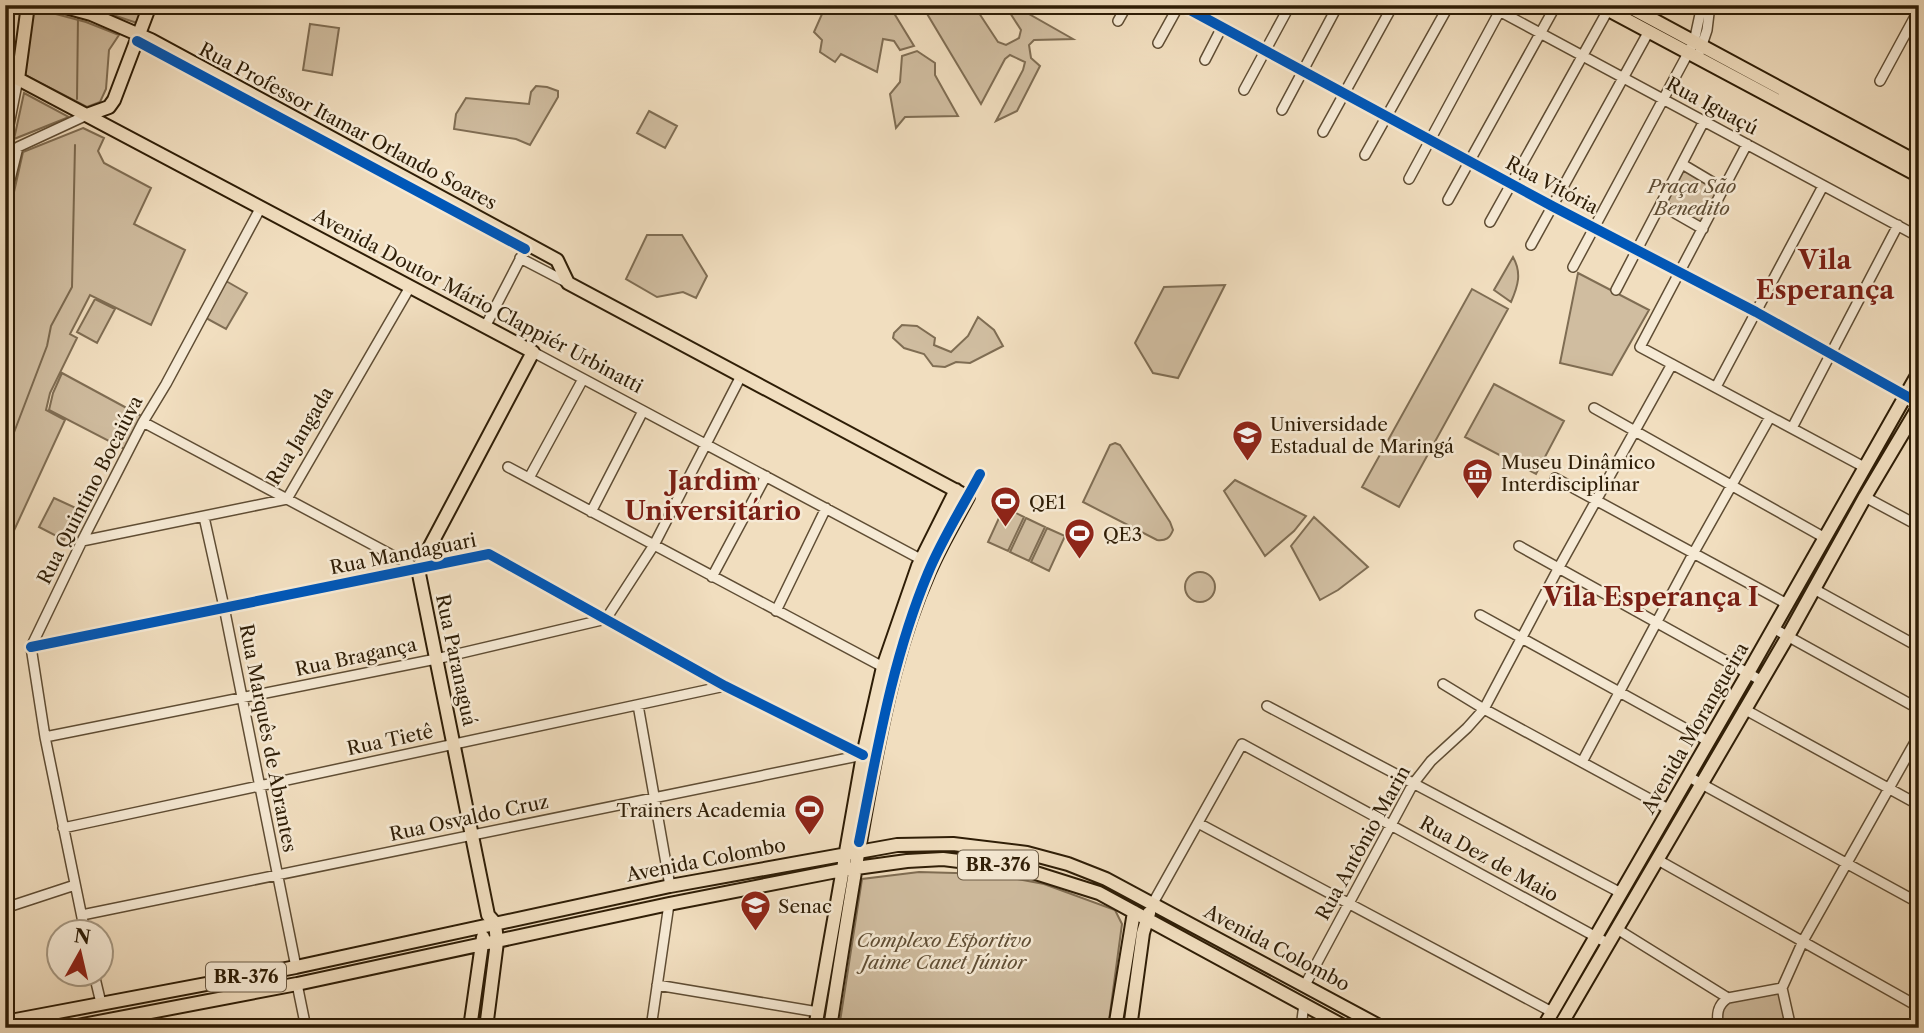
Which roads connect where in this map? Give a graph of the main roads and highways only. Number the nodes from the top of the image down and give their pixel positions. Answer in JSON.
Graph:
{"nodes":[{"id":1,"x":28,"y":5,"type":"edge"},
{"id":2,"x":150,"y":5,"type":"edge"},
{"id":3,"x":1626,"y":5,"type":"edge"},
{"id":4,"x":63,"y":6,"type":"edge"},
{"id":5,"x":1604,"y":8,"type":"edge"},
{"id":6,"x":140,"y":34,"type":"junction"},
{"id":7,"x":1695,"y":49,"type":"junction"},
{"id":8,"x":5,"y":72,"type":"edge"},
{"id":9,"x":18,"y":79,"type":"junction"},
{"id":10,"x":87,"y":116,"type":"junction"},
{"id":11,"x":1850,"y":132,"type":"junction"},
{"id":12,"x":1919,"y":163,"type":"edge"},
{"id":13,"x":1919,"y":176,"type":"edge"},
{"id":14,"x":1919,"y":372,"type":"edge"},
{"id":15,"x":1919,"y":405,"type":"edge"},
{"id":16,"x":927,"y":562,"type":"junction"},
{"id":17,"x":418,"y":569,"type":"joint"},
{"id":18,"x":912,"y":616,"type":"junction"},
{"id":19,"x":895,"y":630,"type":"junction"},
{"id":20,"x":851,"y":852,"type":"junction"},
{"id":21,"x":761,"y":869,"type":"junction"},
{"id":22,"x":848,"y":869,"type":"junction"},
{"id":23,"x":722,"y":876,"type":"junction"},
{"id":24,"x":764,"y":886,"type":"junction"},
{"id":25,"x":726,"y":894,"type":"junction"},
{"id":26,"x":1153,"y":903,"type":"junction"},
{"id":27,"x":1134,"y":912,"type":"junction"},
{"id":28,"x":1147,"y":918,"type":"junction"},
{"id":29,"x":490,"y":922,"type":"junction"},
{"id":30,"x":497,"y":942,"type":"junction"},
{"id":31,"x":482,"y":944,"type":"junction"},
{"id":32,"x":362,"y":953,"type":"junction"},
{"id":33,"x":840,"y":955,"type":"junction"},
{"id":34,"x":480,"y":961,"type":"junction"},
{"id":35,"x":495,"y":962,"type":"junction"},
{"id":36,"x":1274,"y":968,"type":"junction"},
{"id":37,"x":826,"y":969,"type":"junction"},
{"id":38,"x":334,"y":976,"type":"junction"},
{"id":39,"x":237,"y":978,"type":"junction"},
{"id":40,"x":1266,"y":983,"type":"junction"},
{"id":41,"x":192,"y":987,"type":"junction"},
{"id":42,"x":1121,"y":996,"type":"junction"},
{"id":43,"x":208,"y":1002,"type":"junction"},
{"id":44,"x":78,"y":1007,"type":"junction"},
{"id":45,"x":170,"y":1007,"type":"junction"},
{"id":46,"x":818,"y":1007,"type":"junction"},
{"id":47,"x":1132,"y":1013,"type":"junction"},
{"id":48,"x":1558,"y":1020,"type":"edge"},
{"id":49,"x":5,"y":1022,"type":"edge"},
{"id":50,"x":831,"y":1023,"type":"edge"},
{"id":51,"x":102,"y":1025,"type":"edge"},
{"id":52,"x":40,"y":1028,"type":"edge"},
{"id":53,"x":67,"y":1028,"type":"edge"},
{"id":54,"x":470,"y":1028,"type":"edge"},
{"id":55,"x":486,"y":1028,"type":"edge"},
{"id":56,"x":815,"y":1028,"type":"edge"},
{"id":57,"x":1115,"y":1028,"type":"edge"},
{"id":58,"x":1130,"y":1028,"type":"edge"},
{"id":59,"x":1347,"y":1028,"type":"edge"},
{"id":60,"x":1383,"y":1028,"type":"edge"},
{"id":61,"x":1543,"y":1028,"type":"edge"}],
"edges":[{"from":1,"to":9,"type":"main road"},
{"from":2,"to":6,"type":"main road"},
{"from":3,"to":7,"type":"main road"},
{"from":4,"to":6,"type":"main road"},
{"from":5,"to":7,"type":"main road"},
{"from":6,"to":10,"type":"main road"},
{"from":6,"to":16,"type":"main road","name":"Rua Professor Itamar Orlando Soares"},
{"from":7,"to":11,"type":"main road"},
{"from":8,"to":9,"type":"main road","name":"Avenida Doutor Mário Clappiér Urbinatti"},
{"from":9,"to":10,"type":"main road","name":"Avenida Doutor Mário Clappiér Urbinatti"},
{"from":10,"to":17,"type":"main road","name":"Avenida Doutor Mário Clappiér Urbinatti"},
{"from":11,"to":12,"type":"main road"},
{"from":11,"to":13,"type":"main road"},
{"from":14,"to":48,"type":"main road","name":"Avenida Morangueira"},
{"from":15,"to":48,"type":"main road","name":"Avenida Morangueira"},
{"from":16,"to":18,"type":"main road"},
{"from":16,"to":19,"type":"main road"},
{"from":17,"to":29,"type":"main road","name":"Rua Paranaguá"},
{"from":18,"to":19,"type":"main road"},
{"from":18,"to":20,"type":"main road"},
{"from":19,"to":20,"type":"main road"},
{"from":20,"to":21,"type":"main road","name":"Avenida Colombo","number":"BR-376"},
{"from":20,"to":22,"type":"main road"},
{"from":20,"to":26,"type":"main road","name":"Avenida Colombo","number":"BR-376"},
{"from":21,"to":23,"type":"main road","name":"Avenida Colombo","number":"BR-376"},
{"from":21,"to":24,"type":"main road"},
{"from":22,"to":24,"type":"main road","name":"Avenida Colombo","number":"BR-376"},
{"from":22,"to":27,"type":"main road","name":"Avenida Colombo","number":"BR-376"},
{"from":22,"to":33,"type":"main road"},
{"from":22,"to":37,"type":"main road"},
{"from":23,"to":25,"type":"main road"},
{"from":23,"to":29,"type":"main road","name":"Avenida Colombo","number":"BR-376"},
{"from":24,"to":25,"type":"main road","name":"Avenida Colombo","number":"BR-376"},
{"from":25,"to":30,"type":"main road","name":"Avenida Colombo","number":"BR-376"},
{"from":26,"to":27,"type":"main road"},
{"from":26,"to":28,"type":"main road"},
{"from":26,"to":36,"type":"main road","name":"Avenida Colombo","number":"BR-376"},
{"from":27,"to":28,"type":"main road","name":"Avenida Colombo","number":"BR-376"},
{"from":27,"to":42,"type":"main road"},
{"from":28,"to":40,"type":"main road","name":"Avenida Colombo","number":"BR-376"},
{"from":28,"to":47,"type":"main road"},
{"from":29,"to":30,"type":"main road"},
{"from":29,"to":31,"type":"main road"},
{"from":29,"to":32,"type":"main road","name":"Avenida Colombo","number":"BR-376"},
{"from":30,"to":31,"type":"main road","name":"Avenida Colombo","number":"BR-376"},
{"from":30,"to":35,"type":"main road"},
{"from":31,"to":34,"type":"main road"},
{"from":31,"to":38,"type":"main road","name":"Avenida Colombo","number":"BR-376"},
{"from":32,"to":38,"type":"main road"},
{"from":32,"to":39,"type":"main road","name":"Avenida Colombo","number":"BR-376"},
{"from":33,"to":37,"type":"main road"},
{"from":33,"to":50,"type":"main road"},
{"from":34,"to":35,"type":"main road"},
{"from":34,"to":54,"type":"main road"},
{"from":35,"to":55,"type":"main road"},
{"from":36,"to":40,"type":"main road"},
{"from":36,"to":60,"type":"main road","name":"Avenida Colombo","number":"BR-376"},
{"from":37,"to":46,"type":"main road"},
{"from":38,"to":43,"type":"main road","name":"Avenida Colombo","number":"BR-376"},
{"from":39,"to":41,"type":"main road","name":"Avenida Colombo","number":"BR-376"},
{"from":39,"to":43,"type":"main road"},
{"from":40,"to":59,"type":"main road","name":"Avenida Colombo","number":"BR-376"},
{"from":41,"to":44,"type":"main road","name":"Avenida Colombo","number":"BR-376"},
{"from":41,"to":45,"type":"main road"},
{"from":42,"to":47,"type":"main road"},
{"from":42,"to":57,"type":"main road"},
{"from":43,"to":45,"type":"main road","name":"Avenida Colombo","number":"BR-376"},
{"from":44,"to":49,"type":"main road","name":"Avenida Colombo","number":"BR-376"},
{"from":44,"to":52,"type":"main road"},
{"from":45,"to":51,"type":"main road","name":"Avenida Colombo","number":"BR-376"},
{"from":46,"to":50,"type":"main road"},
{"from":46,"to":56,"type":"main road"},
{"from":47,"to":58,"type":"main road"},
{"from":48,"to":61,"type":"main road","name":"Avenida Morangueira"},
{"from":51,"to":53,"type":"main road","name":"Avenida Colombo","number":"BR-376"}]}
